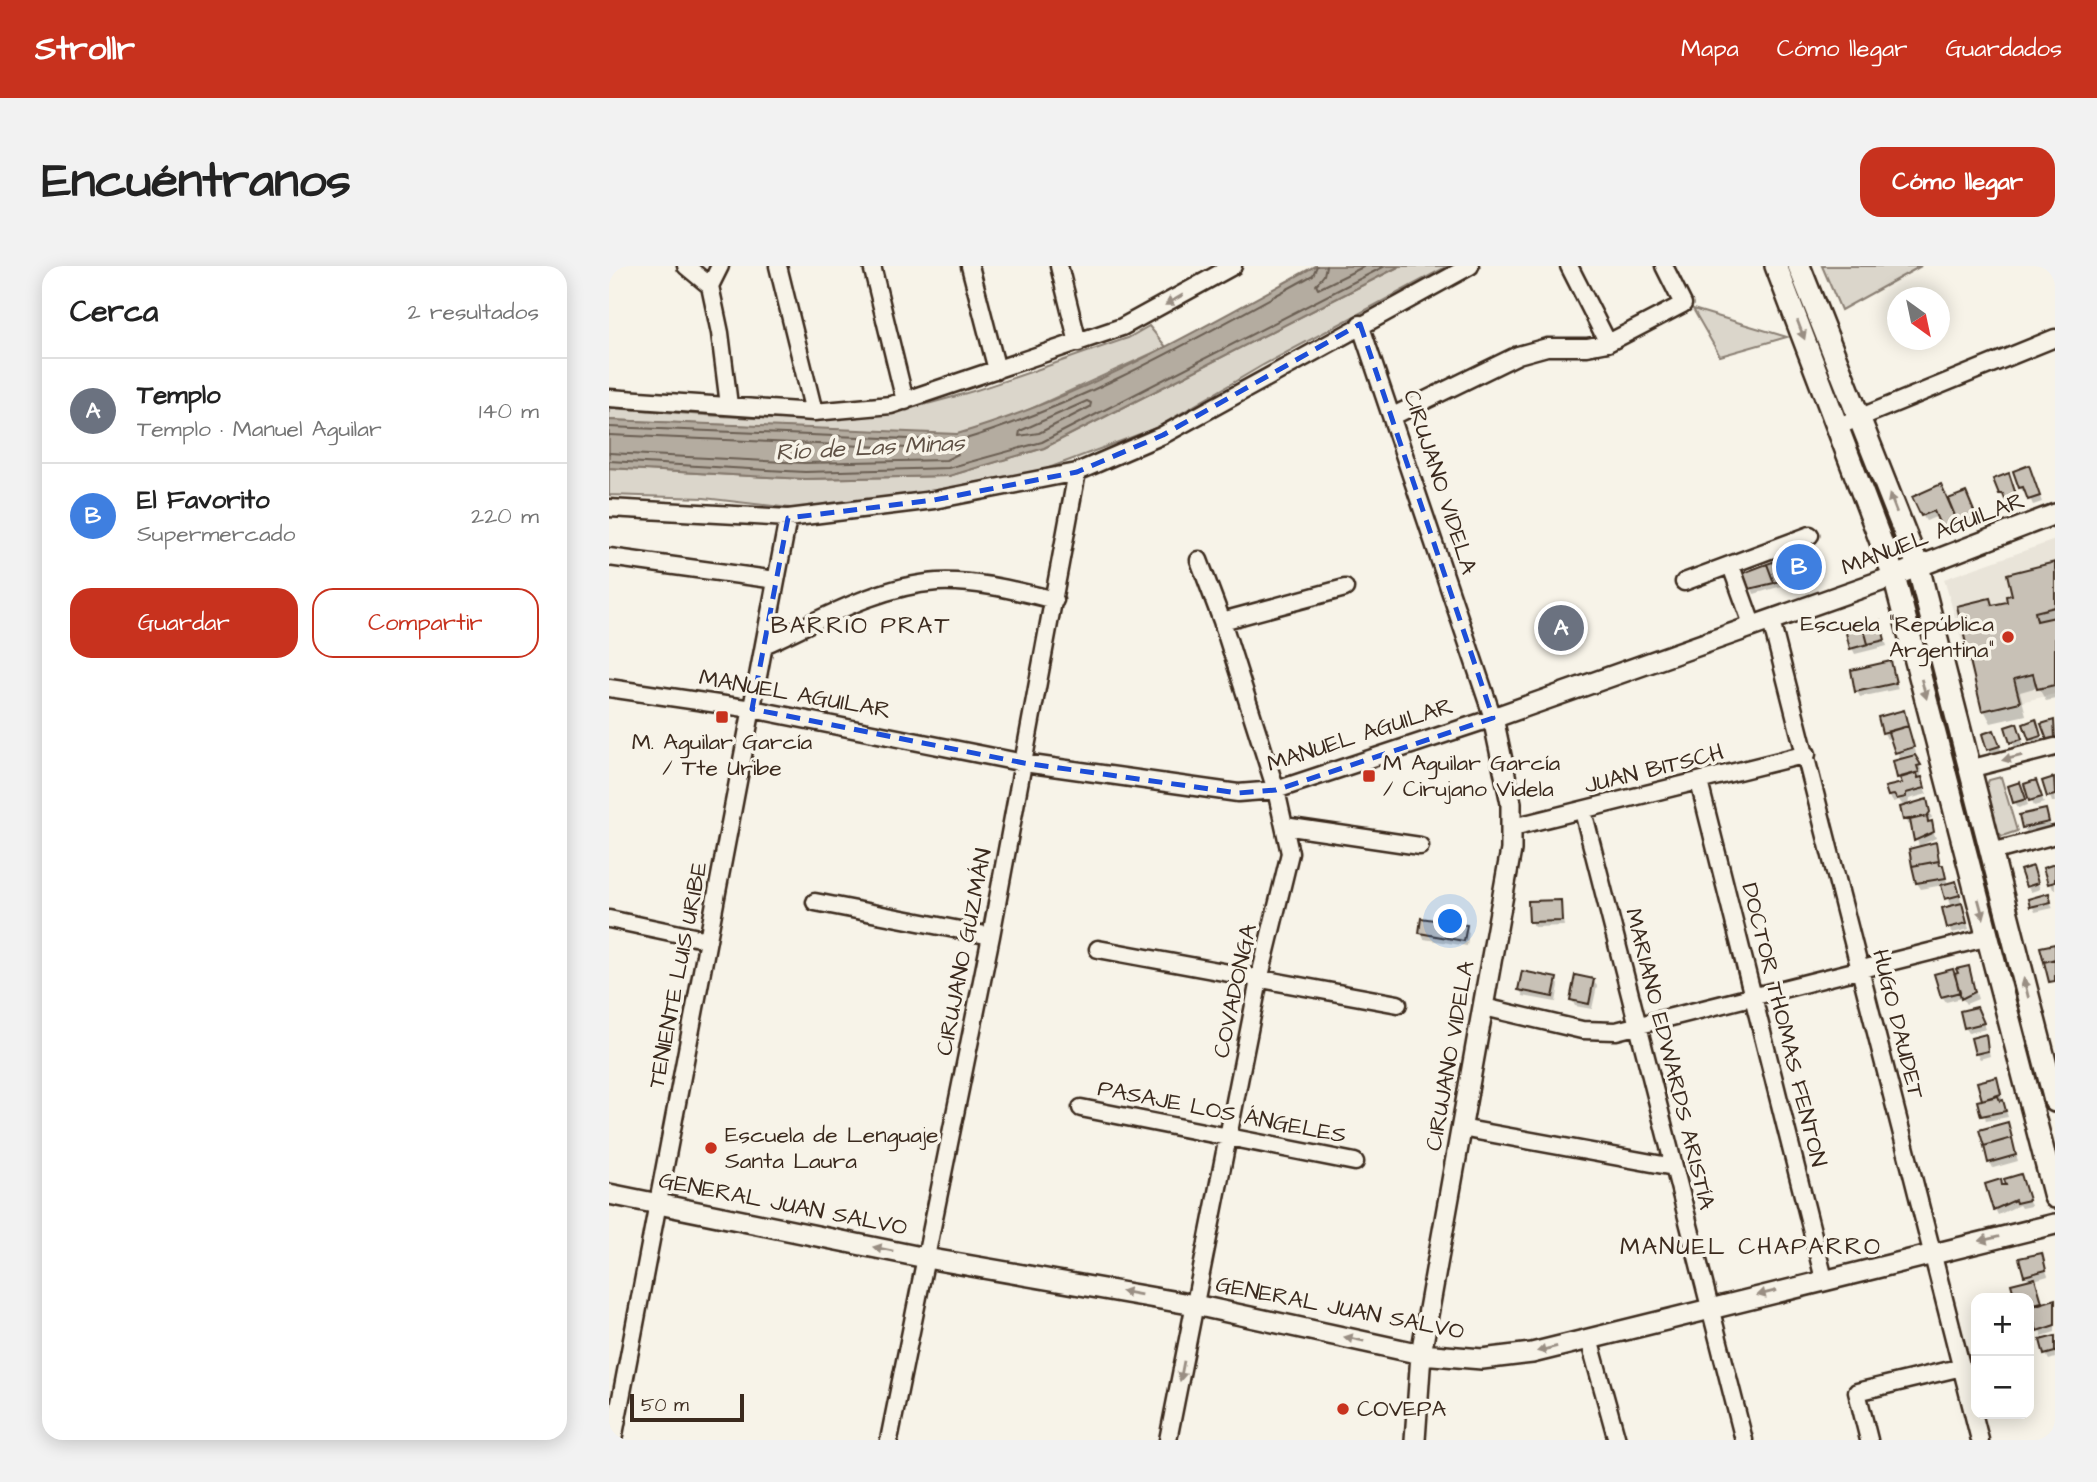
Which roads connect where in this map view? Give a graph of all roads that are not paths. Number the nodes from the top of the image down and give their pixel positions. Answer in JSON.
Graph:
{"nodes":[{"id":1,"x":686,"y":266,"type":"edge"},
{"id":2,"x":720,"y":266,"type":"edge"},
{"id":3,"x":778,"y":266,"type":"edge"},
{"id":4,"x":872,"y":266,"type":"edge"},
{"id":5,"x":969,"y":266,"type":"edge"},
{"id":6,"x":1059,"y":266,"type":"edge"},
{"id":7,"x":1233,"y":266,"type":"edge"},
{"id":8,"x":1470,"y":266,"type":"edge"},
{"id":9,"x":1569,"y":266,"type":"edge"},
{"id":10,"x":1664,"y":266,"type":"edge"},
{"id":11,"x":1776,"y":266,"type":"edge"},
{"id":12,"x":1799,"y":266,"type":"edge"},
{"id":13,"x":710,"y":286,"type":"junction"},
{"id":14,"x":1360,"y":324,"type":"junction"},
{"id":15,"x":2055,"y":338,"type":"edge"},
{"id":16,"x":1078,"y":343,"type":"junction"},
{"id":17,"x":1608,"y":343,"type":"junction"},
{"id":18,"x":996,"y":370,"type":"junction"},
{"id":19,"x":609,"y":398,"type":"edge"},
{"id":20,"x":905,"y":401,"type":"junction"},
{"id":21,"x":729,"y":405,"type":"junction"},
{"id":22,"x":814,"y":412,"type":"junction"},
{"id":23,"x":1393,"y":416,"type":"junction"},
{"id":24,"x":1860,"y":417,"type":"junction"},
{"id":25,"x":1839,"y":426,"type":"junction"},
{"id":26,"x":1077,"y":472,"type":"junction"},
{"id":27,"x":609,"y":508,"type":"edge"},
{"id":28,"x":2055,"y":514,"type":"edge"},
{"id":29,"x":788,"y":518,"type":"junction"},
{"id":30,"x":1810,"y":535,"type":"dead end"},
{"id":31,"x":609,"y":556,"type":"edge"},
{"id":32,"x":1199,"y":560,"type":"dead end"},
{"id":33,"x":1731,"y":566,"type":"junction"},
{"id":34,"x":1918,"y":566,"type":"junction"},
{"id":35,"x":1894,"y":576,"type":"junction"},
{"id":36,"x":776,"y":580,"type":"junction"},
{"id":37,"x":1684,"y":582,"type":"dead end"},
{"id":38,"x":1345,"y":588,"type":"dead end"},
{"id":39,"x":1055,"y":600,"type":"junction"},
{"id":40,"x":1222,"y":621,"type":"junction"},
{"id":41,"x":1762,"y":624,"type":"junction"},
{"id":42,"x":764,"y":645,"type":"junction"},
{"id":43,"x":609,"y":688,"type":"edge"},
{"id":44,"x":752,"y":709,"type":"junction"},
{"id":45,"x":1493,"y":718,"type":"junction"},
{"id":46,"x":2055,"y":747,"type":"edge"},
{"id":47,"x":1807,"y":754,"type":"junction"},
{"id":48,"x":1024,"y":763,"type":"junction"},
{"id":49,"x":1969,"y":769,"type":"junction"},
{"id":50,"x":1699,"y":782,"type":"junction"},
{"id":51,"x":1276,"y":790,"type":"junction"},
{"id":52,"x":1583,"y":811,"type":"junction"},
{"id":53,"x":1284,"y":826,"type":"junction"},
{"id":54,"x":1513,"y":827,"type":"junction"},
{"id":55,"x":2055,"y":835,"type":"edge"},
{"id":56,"x":1420,"y":846,"type":"dead end"},
{"id":57,"x":1992,"y":852,"type":"junction"},
{"id":58,"x":815,"y":902,"type":"dead end"},
{"id":59,"x":609,"y":919,"type":"edge"},
{"id":60,"x":991,"y":936,"type":"junction"},
{"id":61,"x":1989,"y":937,"type":"junction"},
{"id":62,"x":708,"y":940,"type":"junction"},
{"id":63,"x":1098,"y":949,"type":"dead end"},
{"id":64,"x":1860,"y":968,"type":"junction"},
{"id":65,"x":1259,"y":980,"type":"junction"},
{"id":66,"x":1755,"y":995,"type":"junction"},
{"id":67,"x":1398,"y":1004,"type":"dead end"},
{"id":68,"x":1484,"y":1007,"type":"junction"},
{"id":69,"x":1637,"y":1025,"type":"junction"},
{"id":70,"x":2051,"y":1069,"type":"edge"},
{"id":71,"x":2055,"y":1101,"type":"edge"},
{"id":72,"x":1081,"y":1108,"type":"dead end"},
{"id":73,"x":1461,"y":1128,"type":"junction"},
{"id":74,"x":1228,"y":1137,"type":"junction"},
{"id":75,"x":1355,"y":1162,"type":"dead end"},
{"id":76,"x":1674,"y":1167,"type":"junction"},
{"id":77,"x":609,"y":1194,"type":"edge"},
{"id":78,"x":2055,"y":1197,"type":"edge"},
{"id":79,"x":658,"y":1204,"type":"junction"},
{"id":80,"x":2055,"y":1224,"type":"edge"},
{"id":81,"x":1934,"y":1252,"type":"junction"},
{"id":82,"x":926,"y":1258,"type":"junction"},
{"id":83,"x":1824,"y":1279,"type":"junction"},
{"id":84,"x":1195,"y":1304,"type":"junction"},
{"id":85,"x":1710,"y":1306,"type":"junction"},
{"id":86,"x":1589,"y":1339,"type":"junction"},
{"id":87,"x":1421,"y":1353,"type":"junction"},
{"id":88,"x":1962,"y":1367,"type":"junction"},
{"id":89,"x":613,"y":1440,"type":"edge"},
{"id":90,"x":889,"y":1440,"type":"edge"},
{"id":91,"x":1168,"y":1440,"type":"edge"},
{"id":92,"x":1415,"y":1440,"type":"edge"},
{"id":93,"x":1617,"y":1440,"type":"edge"},
{"id":94,"x":1744,"y":1440,"type":"edge"},
{"id":95,"x":1869,"y":1440,"type":"edge"},
{"id":96,"x":1980,"y":1440,"type":"edge"}],
"edges":[{"from":1,"to":13,"type":"street"},
{"from":2,"to":13,"type":"street"},
{"from":3,"to":22,"type":"street"},
{"from":4,"to":20,"type":"street"},
{"from":5,"to":18,"type":"street"},
{"from":6,"to":16,"type":"street"},
{"from":7,"to":16,"type":"street","one_way":true},
{"from":8,"to":14,"type":"street"},
{"from":9,"to":17,"type":"street"},
{"from":10,"to":17,"type":"street"},
{"from":11,"to":25,"type":"main road","one_way":true},
{"from":12,"to":24,"type":"main road"},
{"from":13,"to":21,"type":"street"},
{"from":14,"to":23,"type":"street","name":"CIRUJANO VIDELA"},
{"from":14,"to":26,"type":"street"},
{"from":15,"to":24,"type":"street"},
{"from":16,"to":18,"type":"street"},
{"from":17,"to":23,"type":"street"},
{"from":18,"to":20,"type":"street"},
{"from":19,"to":21,"type":"street"},
{"from":20,"to":22,"type":"street"},
{"from":21,"to":22,"type":"street"},
{"from":23,"to":45,"type":"street","name":"CIRUJANO VIDELA"},
{"from":24,"to":25,"type":"street"},
{"from":34,"to":24,"type":"main road","one_way":true},
{"from":25,"to":35,"type":"main road"},
{"from":26,"to":29,"type":"street"},
{"from":26,"to":39,"type":"street","name":"CIRUJANO GUZMÁN"},
{"from":27,"to":29,"type":"street"},
{"from":28,"to":34,"type":"street","name":"MANUEL AGUILAR"},
{"from":29,"to":36,"type":"street","name":"TENIENTE LUIS URIBE"},
{"from":30,"to":33,"type":"street"},
{"from":31,"to":36,"type":"street"},
{"from":32,"to":40,"type":"street","name":"COVADONGA"},
{"from":33,"to":37,"type":"street"},
{"from":33,"to":41,"type":"street","name":"HUGO DAUDET"},
{"from":34,"to":35,"type":"street","name":"MANUEL AGUILAR"},
{"from":34,"to":49,"type":"main road"},
{"from":35,"to":41,"type":"street","name":"MANUEL AGUILAR"},
{"from":35,"to":61,"type":"main road","one_way":true},
{"from":36,"to":42,"type":"street","name":"TENIENTE LUIS URIBE"},
{"from":38,"to":40,"type":"street"},
{"from":39,"to":42,"type":"street"},
{"from":39,"to":48,"type":"street","name":"CIRUJANO GUZMÁN"},
{"from":40,"to":51,"type":"street","name":"COVADONGA"},
{"from":41,"to":45,"type":"street","name":"MANUEL AGUILAR"},
{"from":41,"to":47,"type":"street","name":"HUGO DAUDET"},
{"from":42,"to":44,"type":"street","name":"TENIENTE LUIS URIBE"},
{"from":43,"to":44,"type":"street","name":"MANUEL AGUILAR"},
{"from":44,"to":48,"type":"street","name":"MANUEL AGUILAR"},
{"from":44,"to":62,"type":"street","name":"TENIENTE LUIS URIBE"},
{"from":45,"to":51,"type":"street","name":"MANUEL AGUILAR"},
{"from":45,"to":54,"type":"street","name":"CIRUJANO VIDELA"},
{"from":46,"to":49,"type":"street","one_way":true},
{"from":47,"to":50,"type":"street","name":"JUAN BITSCH"},
{"from":47,"to":64,"type":"street","name":"HUGO DAUDET"},
{"from":48,"to":51,"type":"street","name":"MANUEL AGUILAR"},
{"from":48,"to":60,"type":"street","name":"CIRUJANO GUZMÁN"},
{"from":49,"to":57,"type":"main road"},
{"from":50,"to":52,"type":"street","name":"JUAN BITSCH"},
{"from":50,"to":66,"type":"street","name":"DOCTOR THOMAS FENTON"},
{"from":51,"to":53,"type":"street","name":"COVADONGA"},
{"from":52,"to":54,"type":"street","name":"JUAN BITSCH"},
{"from":52,"to":69,"type":"street","name":"MARIANO EDWARDS ARISTÍA"},
{"from":53,"to":56,"type":"street"},
{"from":53,"to":65,"type":"street","name":"COVADONGA"},
{"from":54,"to":68,"type":"street","name":"CIRUJANO VIDELA"},
{"from":55,"to":57,"type":"street"},
{"from":70,"to":57,"type":"main road","one_way":true},
{"from":58,"to":60,"type":"street"},
{"from":59,"to":62,"type":"street"},
{"from":60,"to":82,"type":"street","name":"CIRUJANO GUZMÁN"},
{"from":61,"to":64,"type":"street"},
{"from":61,"to":78,"type":"main road"},
{"from":62,"to":79,"type":"street","name":"TENIENTE LUIS URIBE"},
{"from":63,"to":65,"type":"street"},
{"from":64,"to":66,"type":"street"},
{"from":64,"to":81,"type":"street","name":"HUGO DAUDET"},
{"from":65,"to":67,"type":"street"},
{"from":65,"to":74,"type":"street","name":"COVADONGA"},
{"from":66,"to":69,"type":"street"},
{"from":66,"to":83,"type":"street","name":"DOCTOR THOMAS FENTON"},
{"from":68,"to":69,"type":"street"},
{"from":68,"to":73,"type":"street","name":"CIRUJANO VIDELA"},
{"from":69,"to":76,"type":"street","name":"MARIANO EDWARDS ARISTÍA"},
{"from":70,"to":71,"type":"main road"},
{"from":72,"to":74,"type":"street","name":"PASAJE LOS ÁNGELES"},
{"from":73,"to":76,"type":"street"},
{"from":73,"to":87,"type":"street","name":"CIRUJANO VIDELA"},
{"from":74,"to":75,"type":"street","name":"PASAJE LOS ÁNGELES"},
{"from":74,"to":84,"type":"street","name":"COVADONGA"},
{"from":76,"to":85,"type":"street","name":"MARIANO EDWARDS ARISTÍA"},
{"from":77,"to":79,"type":"street","name":"GENERAL JUAN SALVO"},
{"from":82,"to":79,"type":"street","name":"GENERAL JUAN SALVO","one_way":true},
{"from":79,"to":89,"type":"street","name":"TENIENTE LUIS URIBE"},
{"from":80,"to":81,"type":"street","name":"GENERAL JUAN SALVO","one_way":true},
{"from":81,"to":83,"type":"street","name":"GENERAL JUAN SALVO"},
{"from":81,"to":88,"type":"street","name":"HUGO DAUDET"},
{"from":84,"to":82,"type":"street","name":"GENERAL JUAN SALVO","one_way":true},
{"from":82,"to":90,"type":"street","name":"CIRUJANO GUZMÁN"},
{"from":83,"to":85,"type":"street","name":"GENERAL JUAN SALVO","one_way":true},
{"from":87,"to":84,"type":"street","name":"GENERAL JUAN SALVO","one_way":true},
{"from":84,"to":91,"type":"street","name":"COVADONGA","one_way":true},
{"from":85,"to":86,"type":"street","name":"GENERAL JUAN SALVO"},
{"from":85,"to":94,"type":"street","name":"MARIANO EDWARDS ARISTÍA"},
{"from":86,"to":87,"type":"street","name":"GENERAL JUAN SALVO","one_way":true},
{"from":86,"to":93,"type":"street"},
{"from":87,"to":92,"type":"street","name":"CIRUJANO VIDELA"},
{"from":88,"to":95,"type":"street"},
{"from":88,"to":96,"type":"street","name":"HUGO DAUDET"}]}
